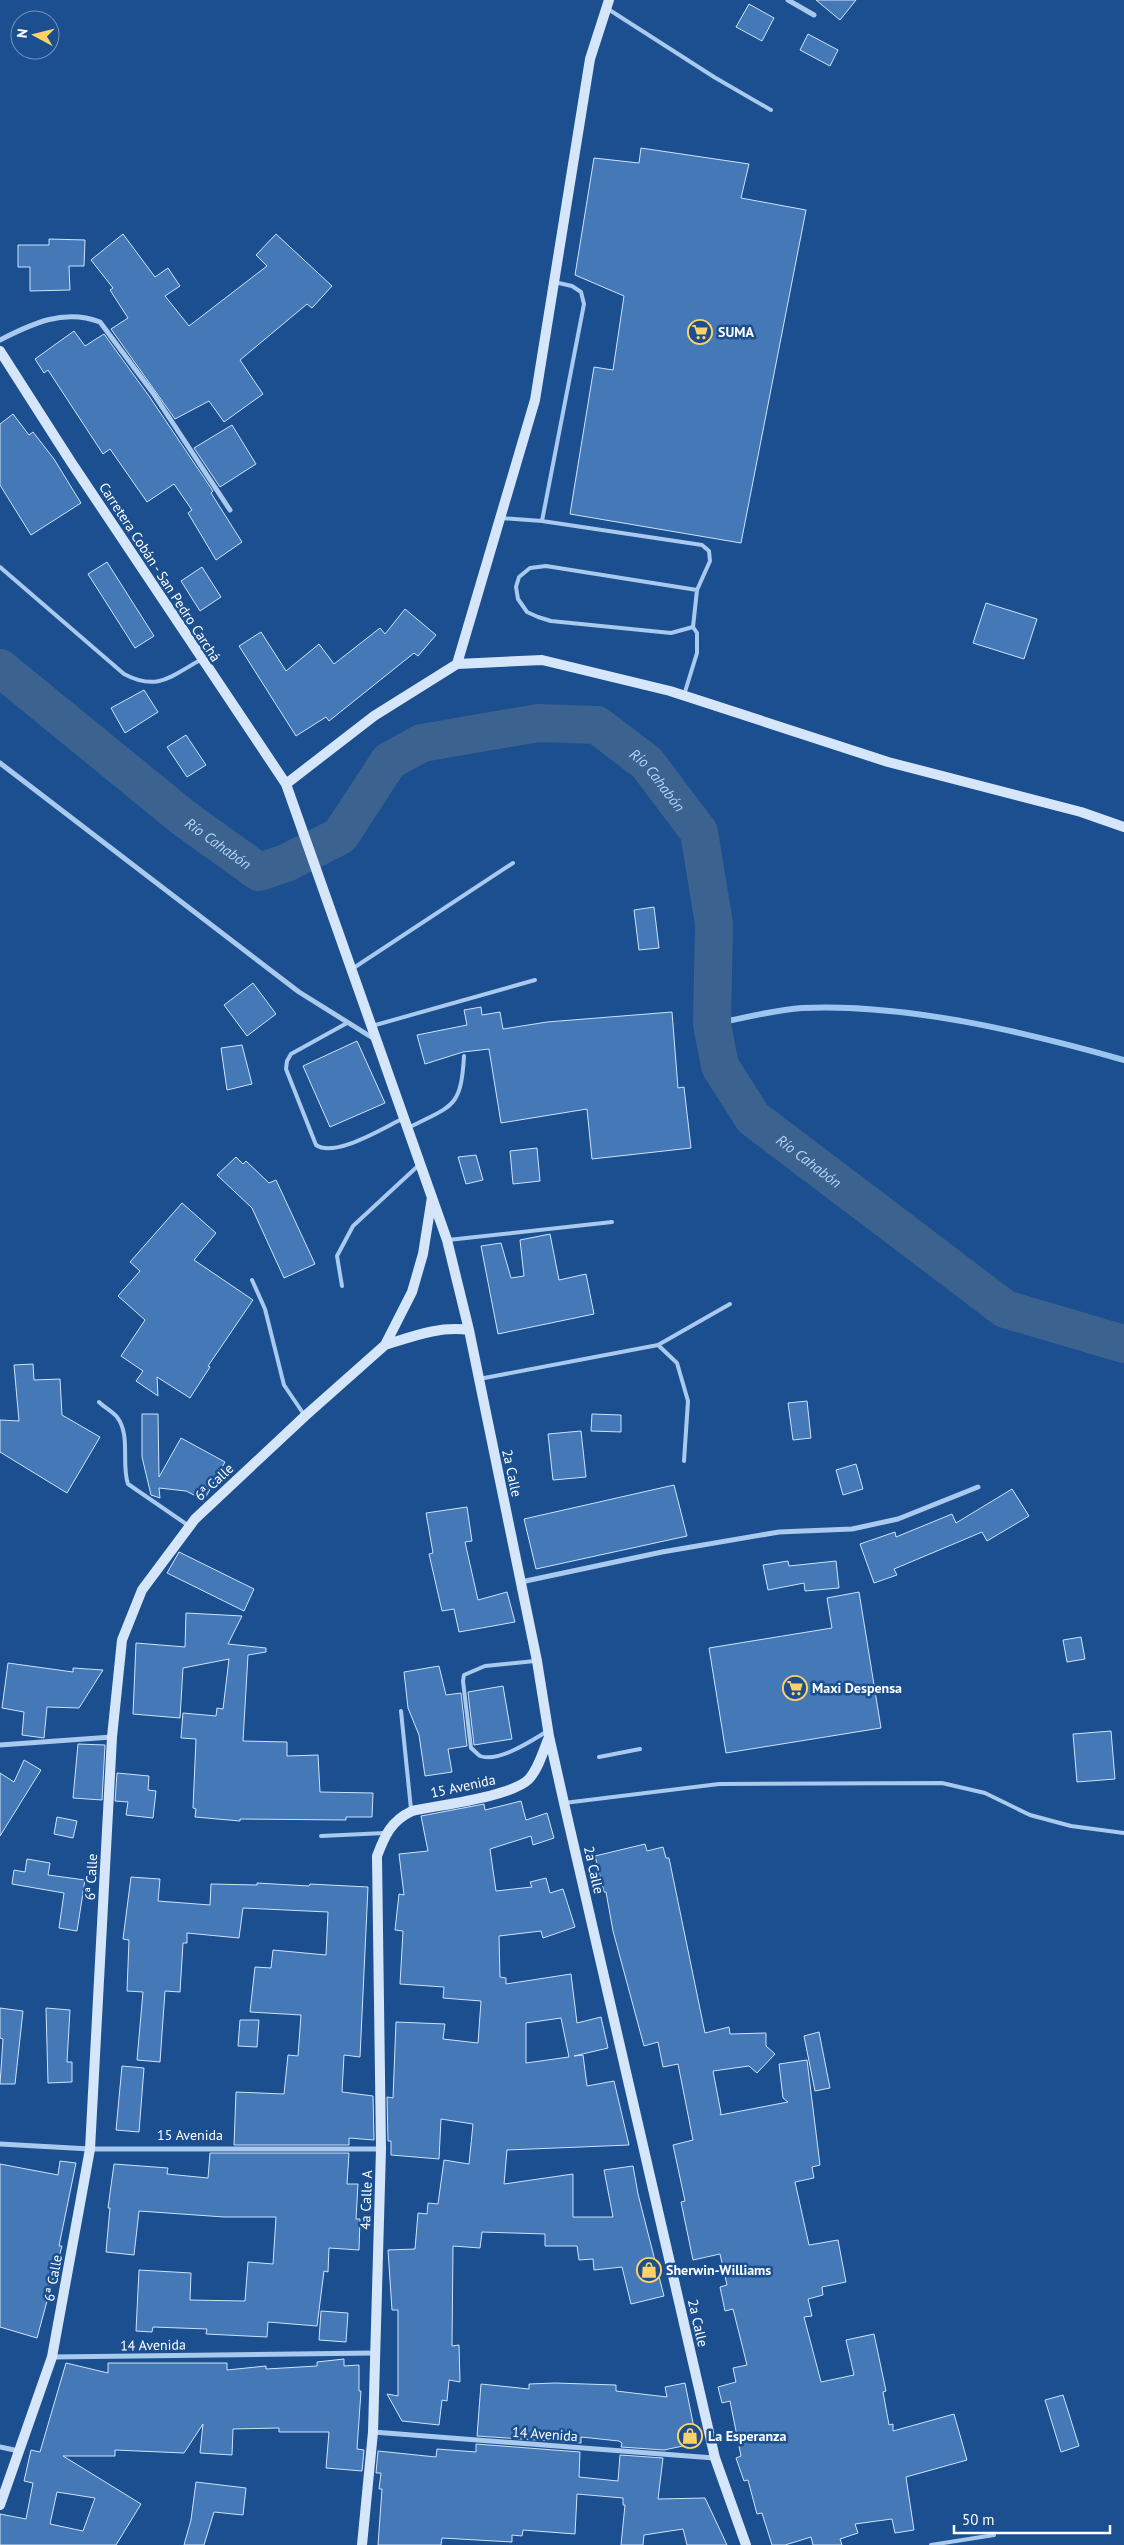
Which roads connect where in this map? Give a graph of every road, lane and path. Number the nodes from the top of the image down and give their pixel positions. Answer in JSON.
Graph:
{"nodes":[{"id":1,"x":788,"y":0,"type":"edge"},
{"id":2,"x":607,"y":4,"type":"edge"},
{"id":3,"x":814,"y":15,"type":"dead end"},
{"id":4,"x":771,"y":110,"type":"dead end"},
{"id":5,"x":554,"y":282,"type":"junction"},
{"id":6,"x":0,"y":340,"type":"edge"},
{"id":7,"x":0,"y":351,"type":"edge"},
{"id":8,"x":230,"y":510,"type":"dead end"},
{"id":9,"x":500,"y":518,"type":"junction"},
{"id":10,"x":542,"y":521,"type":"junction"},
{"id":11,"x":0,"y":566,"type":"edge"},
{"id":12,"x":697,"y":590,"type":"junction"},
{"id":13,"x":693,"y":626,"type":"junction"},
{"id":14,"x":202,"y":659,"type":"junction"},
{"id":15,"x":457,"y":664,"type":"junction"},
{"id":16,"x":684,"y":695,"type":"junction"},
{"id":17,"x":0,"y":763,"type":"edge"},
{"id":18,"x":286,"y":784,"type":"junction"},
{"id":19,"x":1124,"y":827,"type":"edge"},
{"id":20,"x":513,"y":863,"type":"dead end"},
{"id":21,"x":352,"y":969,"type":"junction"},
{"id":22,"x":535,"y":980,"type":"dead end"},
{"id":23,"x":347,"y":1023,"type":"junction"},
{"id":24,"x":372,"y":1026,"type":"junction"},
{"id":25,"x":376,"y":1040,"type":"junction"},
{"id":26,"x":464,"y":1056,"type":"dead end"},
{"id":27,"x":406,"y":1123,"type":"junction"},
{"id":28,"x":420,"y":1164,"type":"junction"},
{"id":29,"x":432,"y":1196,"type":"junction"},
{"id":30,"x":612,"y":1222,"type":"dead end"},
{"id":31,"x":447,"y":1240,"type":"junction"},
{"id":32,"x":252,"y":1280,"type":"dead end"},
{"id":33,"x":342,"y":1286,"type":"dead end"},
{"id":34,"x":730,"y":1304,"type":"dead end"},
{"id":35,"x":470,"y":1330,"type":"junction"},
{"id":36,"x":385,"y":1345,"type":"junction"},
{"id":37,"x":658,"y":1345,"type":"junction"},
{"id":38,"x":479,"y":1379,"type":"junction"},
{"id":39,"x":99,"y":1402,"type":"dead end"},
{"id":40,"x":305,"y":1416,"type":"junction"},
{"id":41,"x":684,"y":1461,"type":"dead end"},
{"id":42,"x":978,"y":1488,"type":"dead end"},
{"id":43,"x":189,"y":1526,"type":"junction"},
{"id":44,"x":520,"y":1582,"type":"junction"},
{"id":45,"x":537,"y":1661,"type":"junction"},
{"id":46,"x":401,"y":1712,"type":"dead end"},
{"id":47,"x":548,"y":1733,"type":"junction"},
{"id":48,"x":112,"y":1737,"type":"junction"},
{"id":49,"x":0,"y":1745,"type":"edge"},
{"id":50,"x":640,"y":1749,"type":"dead end"},
{"id":51,"x":600,"y":1757,"type":"dead end"},
{"id":52,"x":564,"y":1803,"type":"junction"},
{"id":53,"x":412,"y":1811,"type":"junction"},
{"id":54,"x":385,"y":1833,"type":"junction"},
{"id":55,"x":1124,"y":1833,"type":"edge"},
{"id":56,"x":321,"y":1836,"type":"dead end"},
{"id":57,"x":377,"y":1856,"type":"joint"},
{"id":58,"x":0,"y":2144,"type":"edge"},
{"id":59,"x":381,"y":2149,"type":"junction"},
{"id":60,"x":90,"y":2150,"type":"junction"},
{"id":61,"x":374,"y":2353,"type":"junction"},
{"id":62,"x":52,"y":2357,"type":"junction"},
{"id":63,"x":373,"y":2432,"type":"junction"},
{"id":64,"x":0,"y":2447,"type":"edge"},
{"id":65,"x":19,"y":2451,"type":"junction"},
{"id":66,"x":715,"y":2458,"type":"junction"},
{"id":67,"x":0,"y":2504,"type":"edge"},
{"id":68,"x":994,"y":2535,"type":"dead end"},
{"id":69,"x":362,"y":2545,"type":"edge"},
{"id":70,"x":746,"y":2545,"type":"edge"},
{"id":71,"x":931,"y":2545,"type":"edge"}],
"edges":[{"from":1,"to":3,"type":"street"},
{"from":2,"to":4,"type":"lane"},
{"from":2,"to":5,"type":"main road"},
{"from":5,"to":9,"type":"main road"},
{"from":5,"to":10,"type":"lane"},
{"from":6,"to":8,"type":"street"},
{"from":7,"to":14,"type":"main road","name":"Carretera Cobán - San Pedro Carchá"},
{"from":9,"to":10,"type":"lane"},
{"from":9,"to":15,"type":"main road"},
{"from":10,"to":12,"type":"lane"},
{"from":11,"to":14,"type":"lane"},
{"from":12,"to":13,"type":"lane"},
{"from":12,"to":13,"type":"lane"},
{"from":13,"to":16,"type":"lane"},
{"from":14,"to":18,"type":"main road","name":"Carretera Cobán - San Pedro Carchá"},
{"from":15,"to":16,"type":"main road"},
{"from":15,"to":18,"type":"main road"},
{"from":16,"to":19,"type":"main road"},
{"from":17,"to":23,"type":"street"},
{"from":18,"to":21,"type":"main road","name":"Carretera Cobán - San Pedro Carchá"},
{"from":20,"to":21,"type":"lane"},
{"from":21,"to":24,"type":"main road","name":"Carretera Cobán - San Pedro Carchá"},
{"from":22,"to":24,"type":"lane"},
{"from":23,"to":25,"type":"street"},
{"from":23,"to":27,"type":"lane"},
{"from":24,"to":25,"type":"main road","name":"2a Calle"},
{"from":25,"to":27,"type":"main road","name":"2a Calle"},
{"from":26,"to":27,"type":"lane"},
{"from":27,"to":28,"type":"main road","name":"2a Calle"},
{"from":28,"to":29,"type":"main road","name":"2a Calle"},
{"from":28,"to":33,"type":"lane"},
{"from":29,"to":31,"type":"main road","name":"2a Calle"},
{"from":29,"to":36,"type":"main road","name":"6ª Calle"},
{"from":30,"to":31,"type":"lane"},
{"from":31,"to":35,"type":"main road","name":"2a Calle"},
{"from":32,"to":40,"type":"lane"},
{"from":34,"to":37,"type":"lane"},
{"from":35,"to":36,"type":"main road","name":"6ª Calle"},
{"from":35,"to":38,"type":"main road","name":"2a Calle"},
{"from":36,"to":40,"type":"main road","name":"6ª Calle"},
{"from":37,"to":38,"type":"lane"},
{"from":37,"to":41,"type":"lane"},
{"from":38,"to":44,"type":"main road","name":"2a Calle"},
{"from":39,"to":43,"type":"lane"},
{"from":40,"to":43,"type":"main road","name":"6ª Calle"},
{"from":42,"to":44,"type":"street"},
{"from":43,"to":48,"type":"main road","name":"6ª Calle"},
{"from":44,"to":45,"type":"main road","name":"2a Calle"},
{"from":45,"to":47,"type":"main road","name":"2a Calle"},
{"from":45,"to":47,"type":"lane"},
{"from":46,"to":53,"type":"lane"},
{"from":47,"to":52,"type":"main road","name":"2a Calle"},
{"from":47,"to":53,"type":"main road","name":"15 Avenida"},
{"from":48,"to":49,"type":"street"},
{"from":48,"to":60,"type":"main road","name":"6ª Calle"},
{"from":50,"to":51,"type":"lane"},
{"from":52,"to":55,"type":"lane"},
{"from":52,"to":66,"type":"main road","name":"2a Calle"},
{"from":53,"to":54,"type":"main road","name":"15 Avenida"},
{"from":54,"to":56,"type":"lane"},
{"from":54,"to":57,"type":"main road","name":"15 Avenida"},
{"from":57,"to":59,"type":"main road","name":"4a Calle A"},
{"from":58,"to":60,"type":"street","name":"15 Avenida"},
{"from":59,"to":60,"type":"street","name":"15 Avenida"},
{"from":59,"to":61,"type":"main road","name":"4a Calle A"},
{"from":60,"to":62,"type":"main road","name":"6ª Calle"},
{"from":61,"to":62,"type":"street","name":"14 Avenida"},
{"from":61,"to":63,"type":"main road","name":"4a Calle A"},
{"from":62,"to":65,"type":"main road","name":"6ª Calle"},
{"from":63,"to":66,"type":"street","name":"14 Avenida"},
{"from":63,"to":69,"type":"main road","name":"4a Calle A"},
{"from":64,"to":65,"type":"street"},
{"from":65,"to":67,"type":"main road","name":"6ª Calle"},
{"from":66,"to":70,"type":"main road","name":"2a Calle"},
{"from":68,"to":71,"type":"lane"}]}
